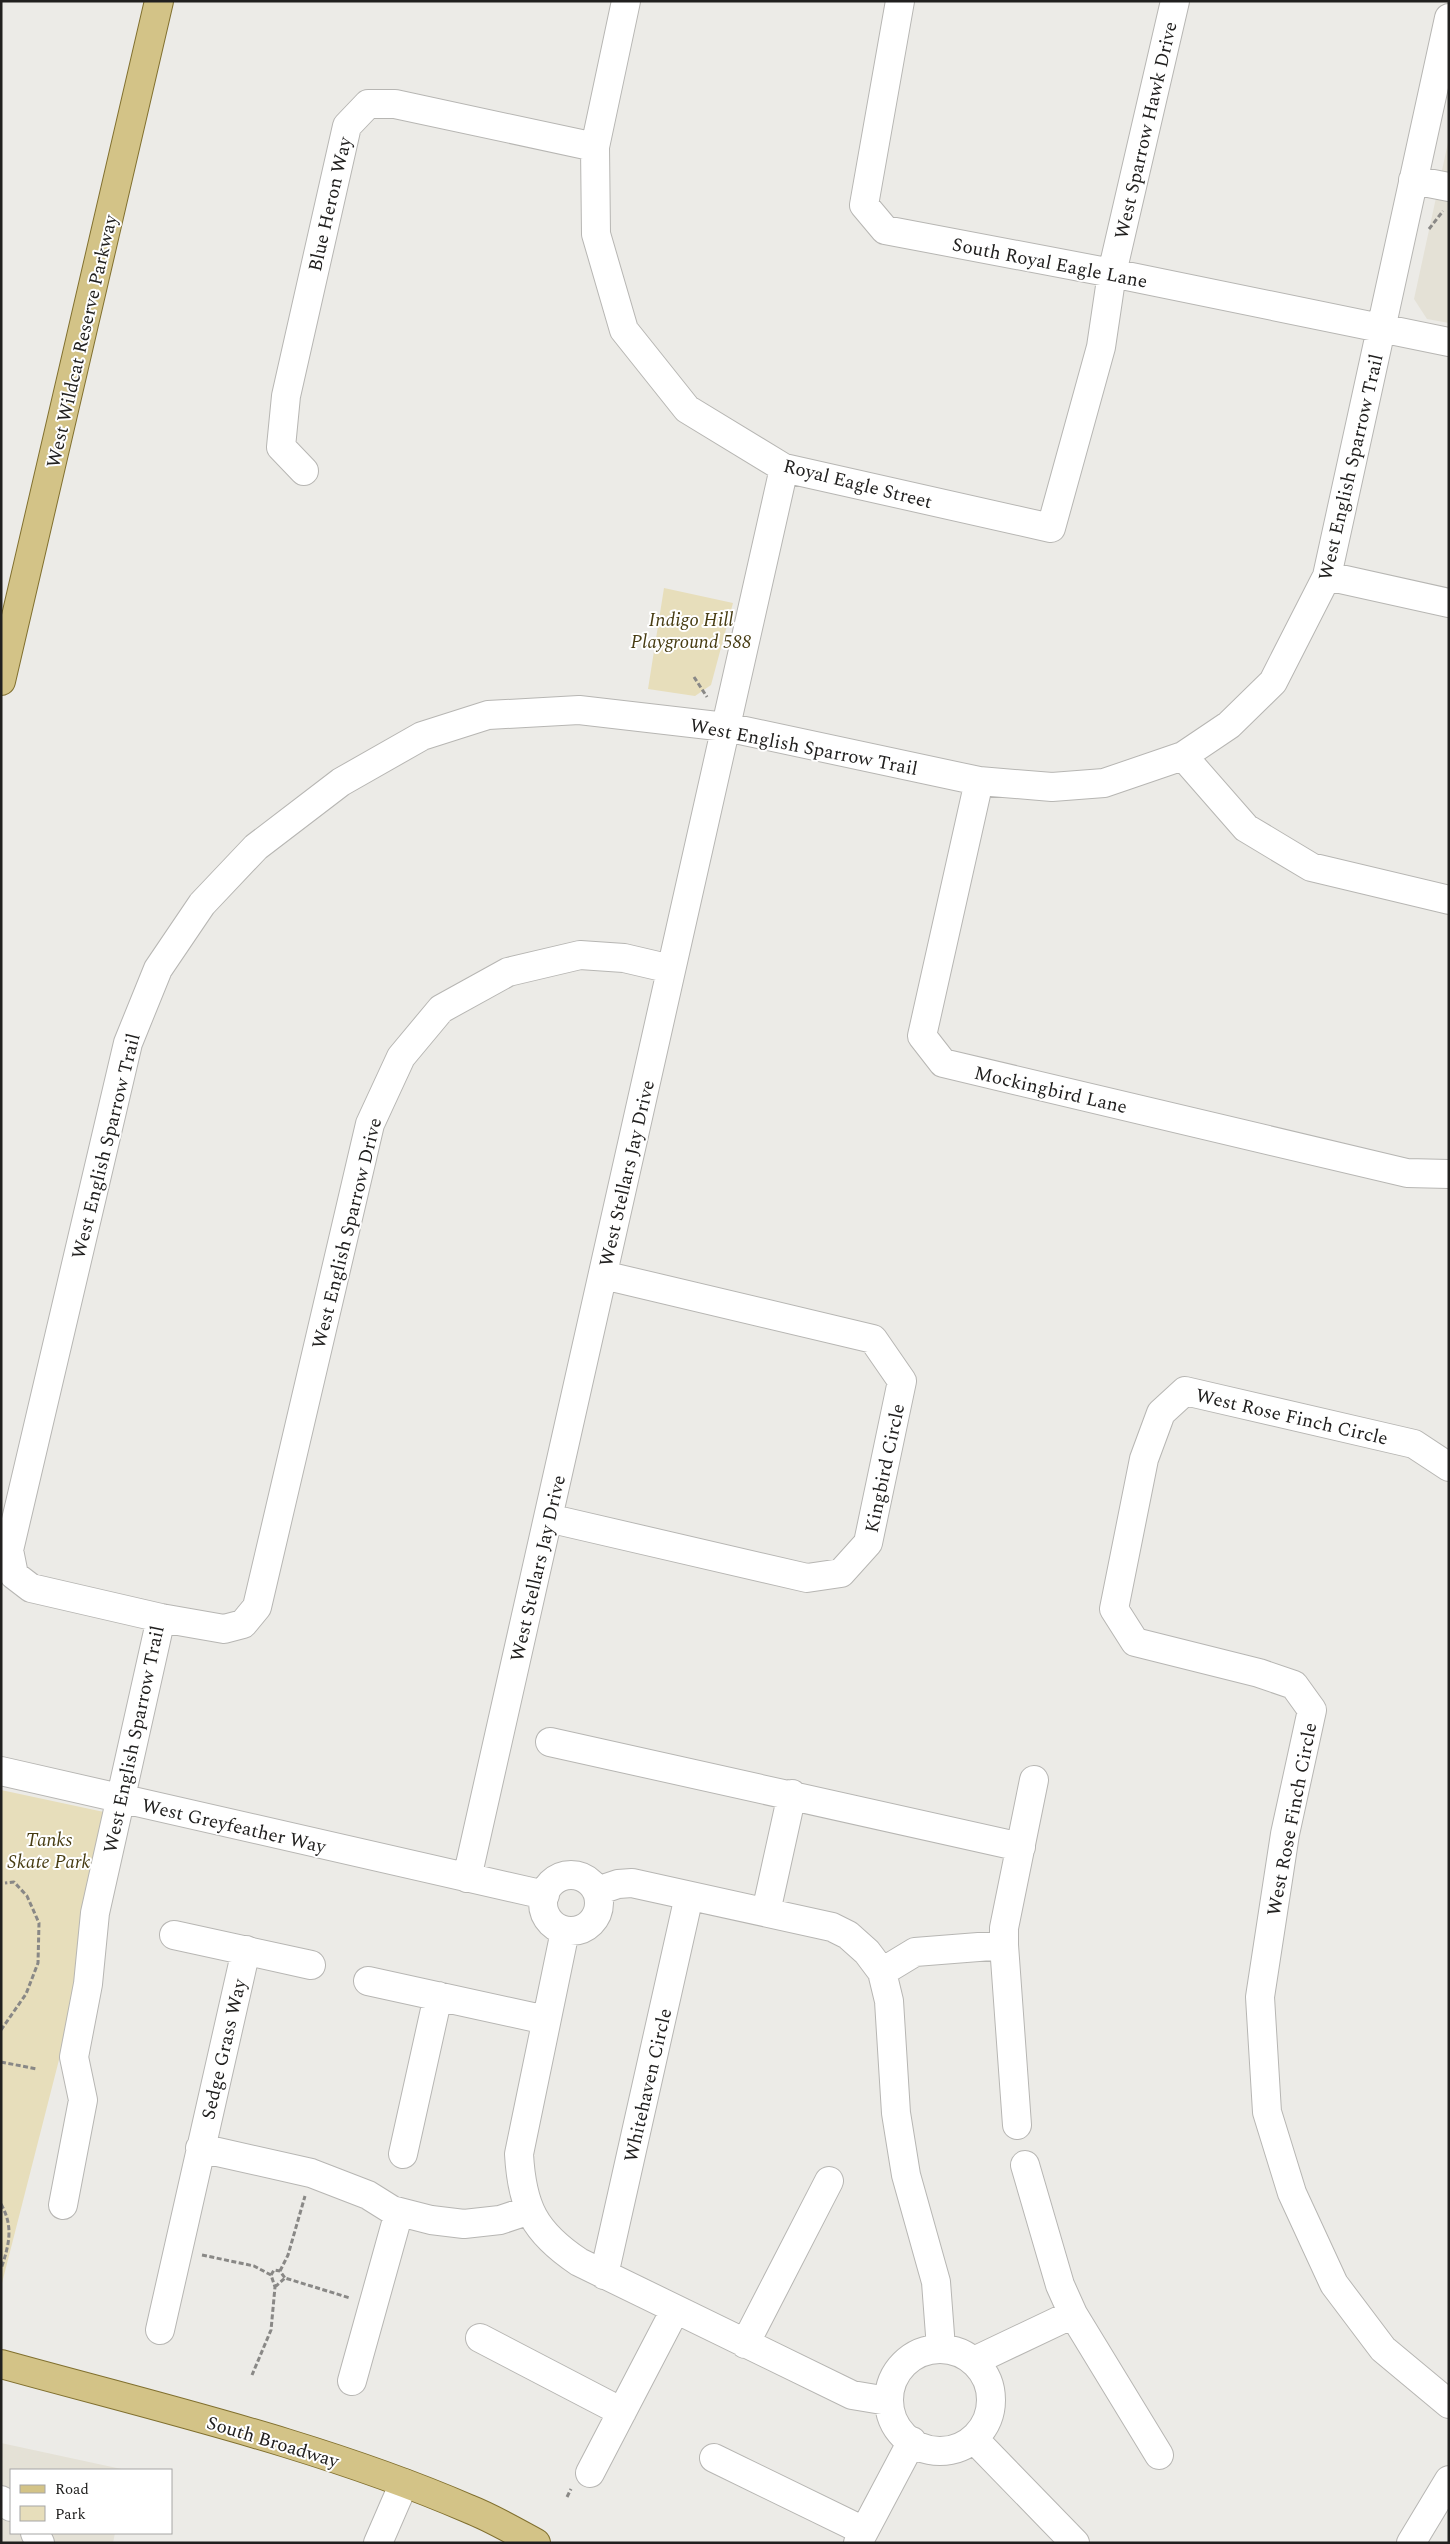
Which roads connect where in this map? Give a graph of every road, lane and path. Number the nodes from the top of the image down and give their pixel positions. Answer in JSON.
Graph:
{"nodes":[{"id":1,"x":159,"y":1,"type":"edge"},
{"id":2,"x":626,"y":1,"type":"edge"},
{"id":3,"x":900,"y":1,"type":"edge"},
{"id":4,"x":1175,"y":1,"type":"edge"},
{"id":5,"x":1449,"y":18,"type":"edge"},
{"id":6,"x":595,"y":147,"type":"junction"},
{"id":7,"x":1413,"y":180,"type":"junction"},
{"id":8,"x":1449,"y":187,"type":"edge"},
{"id":9,"x":1449,"y":210,"type":"edge"},
{"id":10,"x":1428,"y":231,"type":"dead end"},
{"id":11,"x":1112,"y":273,"type":"junction"},
{"id":12,"x":1382,"y":328,"type":"junction"},
{"id":13,"x":1449,"y":342,"type":"edge"},
{"id":14,"x":1101,"y":347,"type":"joint"},
{"id":15,"x":784,"y":468,"type":"junction"},
{"id":16,"x":304,"y":471,"type":"dead end"},
{"id":17,"x":1327,"y":576,"type":"junction"},
{"id":18,"x":1449,"y":603,"type":"edge"},
{"id":19,"x":1,"y":681,"type":"edge"},
{"id":20,"x":726,"y":727,"type":"junction"},
{"id":21,"x":1183,"y":756,"type":"junction"},
{"id":22,"x":979,"y":781,"type":"junction"},
{"id":23,"x":1449,"y":900,"type":"edge"},
{"id":24,"x":671,"y":969,"type":"junction"},
{"id":25,"x":1449,"y":1174,"type":"edge"},
{"id":26,"x":603,"y":1275,"type":"junction"},
{"id":27,"x":1449,"y":1467,"type":"edge"},
{"id":28,"x":548,"y":1518,"type":"junction"},
{"id":29,"x":161,"y":1618,"type":"junction"},
{"id":30,"x":550,"y":1742,"type":"dead end"},
{"id":31,"x":1,"y":1771,"type":"edge"},
{"id":32,"x":1034,"y":1780,"type":"dead end"},
{"id":33,"x":792,"y":1794,"type":"junction"},
{"id":34,"x":120,"y":1799,"type":"junction"},
{"id":35,"x":1021,"y":1846,"type":"junction"},
{"id":36,"x":467,"y":1878,"type":"junction"},
{"id":37,"x":5,"y":1883,"type":"dead end"},
{"id":38,"x":597,"y":1891,"type":"junction"},
{"id":39,"x":544,"y":1895,"type":"junction"},
{"id":40,"x":689,"y":1896,"type":"junction"},
{"id":41,"x":766,"y":1912,"type":"junction"},
{"id":42,"x":564,"y":1931,"type":"junction"},
{"id":43,"x":174,"y":1935,"type":"dead end"},
{"id":44,"x":1004,"y":1946,"type":"junction"},
{"id":45,"x":246,"y":1950,"type":"junction"},
{"id":46,"x":311,"y":1965,"type":"dead end"},
{"id":47,"x":882,"y":1972,"type":"junction"},
{"id":48,"x":368,"y":1981,"type":"dead end"},
{"id":49,"x":438,"y":1996,"type":"junction"},
{"id":50,"x":546,"y":2020,"type":"junction"},
{"id":51,"x":1,"y":2030,"type":"edge"},
{"id":52,"x":1,"y":2062,"type":"edge"},
{"id":53,"x":37,"y":2070,"type":"dead end"},
{"id":54,"x":1017,"y":2125,"type":"dead end"},
{"id":55,"x":200,"y":2148,"type":"junction"},
{"id":56,"x":404,"y":2154,"type":"dead end"},
{"id":57,"x":1025,"y":2165,"type":"dead end"},
{"id":58,"x":311,"y":2174,"type":"junction"},
{"id":59,"x":830,"y":2181,"type":"dead end"},
{"id":60,"x":1,"y":2204,"type":"edge"},
{"id":61,"x":63,"y":2205,"type":"dead end"},
{"id":62,"x":530,"y":2210,"type":"junction"},
{"id":63,"x":400,"y":2212,"type":"junction"},
{"id":64,"x":178,"y":2251,"type":"junction"},
{"id":65,"x":1,"y":2269,"type":"edge"},
{"id":66,"x":280,"y":2271,"type":"junction"},
{"id":67,"x":271,"y":2275,"type":"junction"},
{"id":68,"x":604,"y":2275,"type":"junction"},
{"id":69,"x":284,"y":2278,"type":"junction"},
{"id":70,"x":275,"y":2287,"type":"junction"},
{"id":71,"x":374,"y":2304,"type":"junction"},
{"id":72,"x":675,"y":2310,"type":"junction"},
{"id":73,"x":1072,"y":2314,"type":"junction"},
{"id":74,"x":160,"y":2330,"type":"dead end"},
{"id":75,"x":480,"y":2338,"type":"dead end"},
{"id":76,"x":745,"y":2344,"type":"junction"},
{"id":77,"x":941,"y":2348,"type":"junction"},
{"id":78,"x":974,"y":2361,"type":"junction"},
{"id":79,"x":1,"y":2364,"type":"edge"},
{"id":80,"x":252,"y":2375,"type":"dead end"},
{"id":81,"x":352,"y":2381,"type":"dead end"},
{"id":82,"x":888,"y":2401,"type":"junction"},
{"id":83,"x":1449,"y":2404,"type":"edge"},
{"id":84,"x":622,"y":2412,"type":"junction"},
{"id":85,"x":974,"y":2439,"type":"junction"},
{"id":86,"x":912,"y":2441,"type":"junction"},
{"id":87,"x":1159,"y":2455,"type":"dead end"},
{"id":88,"x":714,"y":2458,"type":"dead end"},
{"id":89,"x":590,"y":2473,"type":"dead end"},
{"id":90,"x":1449,"y":2480,"type":"edge"},
{"id":91,"x":404,"y":2483,"type":"junction"},
{"id":92,"x":861,"y":2537,"type":"edge"},
{"id":93,"x":378,"y":2543,"type":"edge"},
{"id":94,"x":536,"y":2543,"type":"edge"},
{"id":95,"x":1075,"y":2543,"type":"edge"},
{"id":96,"x":1410,"y":2543,"type":"edge"}],
"edges":[{"from":1,"to":19,"type":"main road","name":"West Wildcat Reserve Parkway"},
{"from":2,"to":6,"type":"street","name":"Royal Eagle Street"},
{"from":3,"to":11,"type":"street","name":"South Royal Eagle Lane"},
{"from":4,"to":11,"type":"street","name":"West Sparrow Hawk Drive"},
{"from":5,"to":7,"type":"street","name":"West English Sparrow Trail"},
{"from":6,"to":15,"type":"street","name":"Royal Eagle Street"},
{"from":6,"to":16,"type":"street","name":"Blue Heron Way"},
{"from":7,"to":8,"type":"street"},
{"from":7,"to":12,"type":"street","name":"West English Sparrow Trail"},
{"from":9,"to":10,"type":"path"},
{"from":11,"to":12,"type":"street","name":"South Royal Eagle Lane"},
{"from":11,"to":14,"type":"street","name":"West Sparrow Hawk Drive"},
{"from":12,"to":13,"type":"street","name":"South Royal Eagle Lane"},
{"from":12,"to":17,"type":"street","name":"West English Sparrow Trail"},
{"from":14,"to":15,"type":"street","name":"Royal Eagle Street"},
{"from":15,"to":20,"type":"street","name":"West Stellars Jay Drive"},
{"from":17,"to":18,"type":"street"},
{"from":17,"to":21,"type":"street","name":"West English Sparrow Trail"},
{"from":20,"to":22,"type":"street","name":"West English Sparrow Trail"},
{"from":20,"to":24,"type":"street","name":"West Stellars Jay Drive"},
{"from":20,"to":29,"type":"street","name":"West English Sparrow Trail"},
{"from":21,"to":22,"type":"street","name":"West English Sparrow Trail"},
{"from":21,"to":23,"type":"street"},
{"from":22,"to":25,"type":"street","name":"Mockingbird Lane"},
{"from":24,"to":26,"type":"street","name":"West Stellars Jay Drive"},
{"from":24,"to":29,"type":"street","name":"West English Sparrow Drive"},
{"from":26,"to":28,"type":"street","name":"West Stellars Jay Drive"},
{"from":26,"to":28,"type":"street","name":"Kingbird Circle"},
{"from":27,"to":83,"type":"street","name":"West Rose Finch Circle"},
{"from":28,"to":36,"type":"street","name":"West Stellars Jay Drive"},
{"from":29,"to":34,"type":"street","name":"West English Sparrow Trail"},
{"from":30,"to":33,"type":"street"},
{"from":31,"to":34,"type":"street","name":"West Greyfeather Way"},
{"from":32,"to":35,"type":"street"},
{"from":33,"to":35,"type":"street"},
{"from":33,"to":41,"type":"street"},
{"from":34,"to":36,"type":"street","name":"West Greyfeather Way"},
{"from":34,"to":61,"type":"street","name":"West English Sparrow Trail"},
{"from":35,"to":44,"type":"street"},
{"from":36,"to":39,"type":"street"},
{"from":37,"to":51,"type":"path"},
{"from":38,"to":39,"type":"street"},
{"from":38,"to":40,"type":"street"},
{"from":38,"to":42,"type":"street"},
{"from":39,"to":42,"type":"street"},
{"from":40,"to":41,"type":"street"},
{"from":40,"to":68,"type":"street","name":"Whitehaven Circle"},
{"from":41,"to":47,"type":"street"},
{"from":42,"to":50,"type":"street"},
{"from":43,"to":45,"type":"street"},
{"from":44,"to":47,"type":"street"},
{"from":44,"to":54,"type":"street"},
{"from":45,"to":46,"type":"street"},
{"from":45,"to":55,"type":"street","name":"Sedge Grass Way"},
{"from":47,"to":77,"type":"street"},
{"from":48,"to":49,"type":"street"},
{"from":49,"to":50,"type":"street"},
{"from":49,"to":56,"type":"street"},
{"from":50,"to":62,"type":"street"},
{"from":52,"to":53,"type":"path"},
{"from":55,"to":58,"type":"street"},
{"from":55,"to":64,"type":"street","name":"Sedge Grass Way"},
{"from":57,"to":73,"type":"street"},
{"from":58,"to":63,"type":"street"},
{"from":58,"to":66,"type":"path"},
{"from":59,"to":76,"type":"street"},
{"from":60,"to":65,"type":"path"},
{"from":62,"to":63,"type":"street"},
{"from":62,"to":68,"type":"street"},
{"from":63,"to":71,"type":"street"},
{"from":64,"to":67,"type":"path"},
{"from":64,"to":74,"type":"street","name":"Sedge Grass Way"},
{"from":66,"to":67,"type":"path"},
{"from":66,"to":69,"type":"path"},
{"from":67,"to":70,"type":"path"},
{"from":68,"to":72,"type":"street"},
{"from":69,"to":70,"type":"path"},
{"from":69,"to":71,"type":"path"},
{"from":70,"to":80,"type":"path"},
{"from":71,"to":81,"type":"street"},
{"from":72,"to":76,"type":"street"},
{"from":72,"to":84,"type":"street"},
{"from":73,"to":78,"type":"street"},
{"from":73,"to":87,"type":"street"},
{"from":75,"to":84,"type":"street"},
{"from":76,"to":82,"type":"street"},
{"from":77,"to":78,"type":"street"},
{"from":77,"to":82,"type":"street"},
{"from":78,"to":85,"type":"street"},
{"from":79,"to":91,"type":"main road","name":"South Broadway"},
{"from":82,"to":86,"type":"street"},
{"from":84,"to":89,"type":"street"},
{"from":85,"to":86,"type":"street"},
{"from":85,"to":95,"type":"street"},
{"from":86,"to":92,"type":"street"},
{"from":88,"to":92,"type":"street"},
{"from":90,"to":96,"type":"street"},
{"from":91,"to":93,"type":"street"},
{"from":91,"to":94,"type":"main road","name":"South Broadway"}]}
